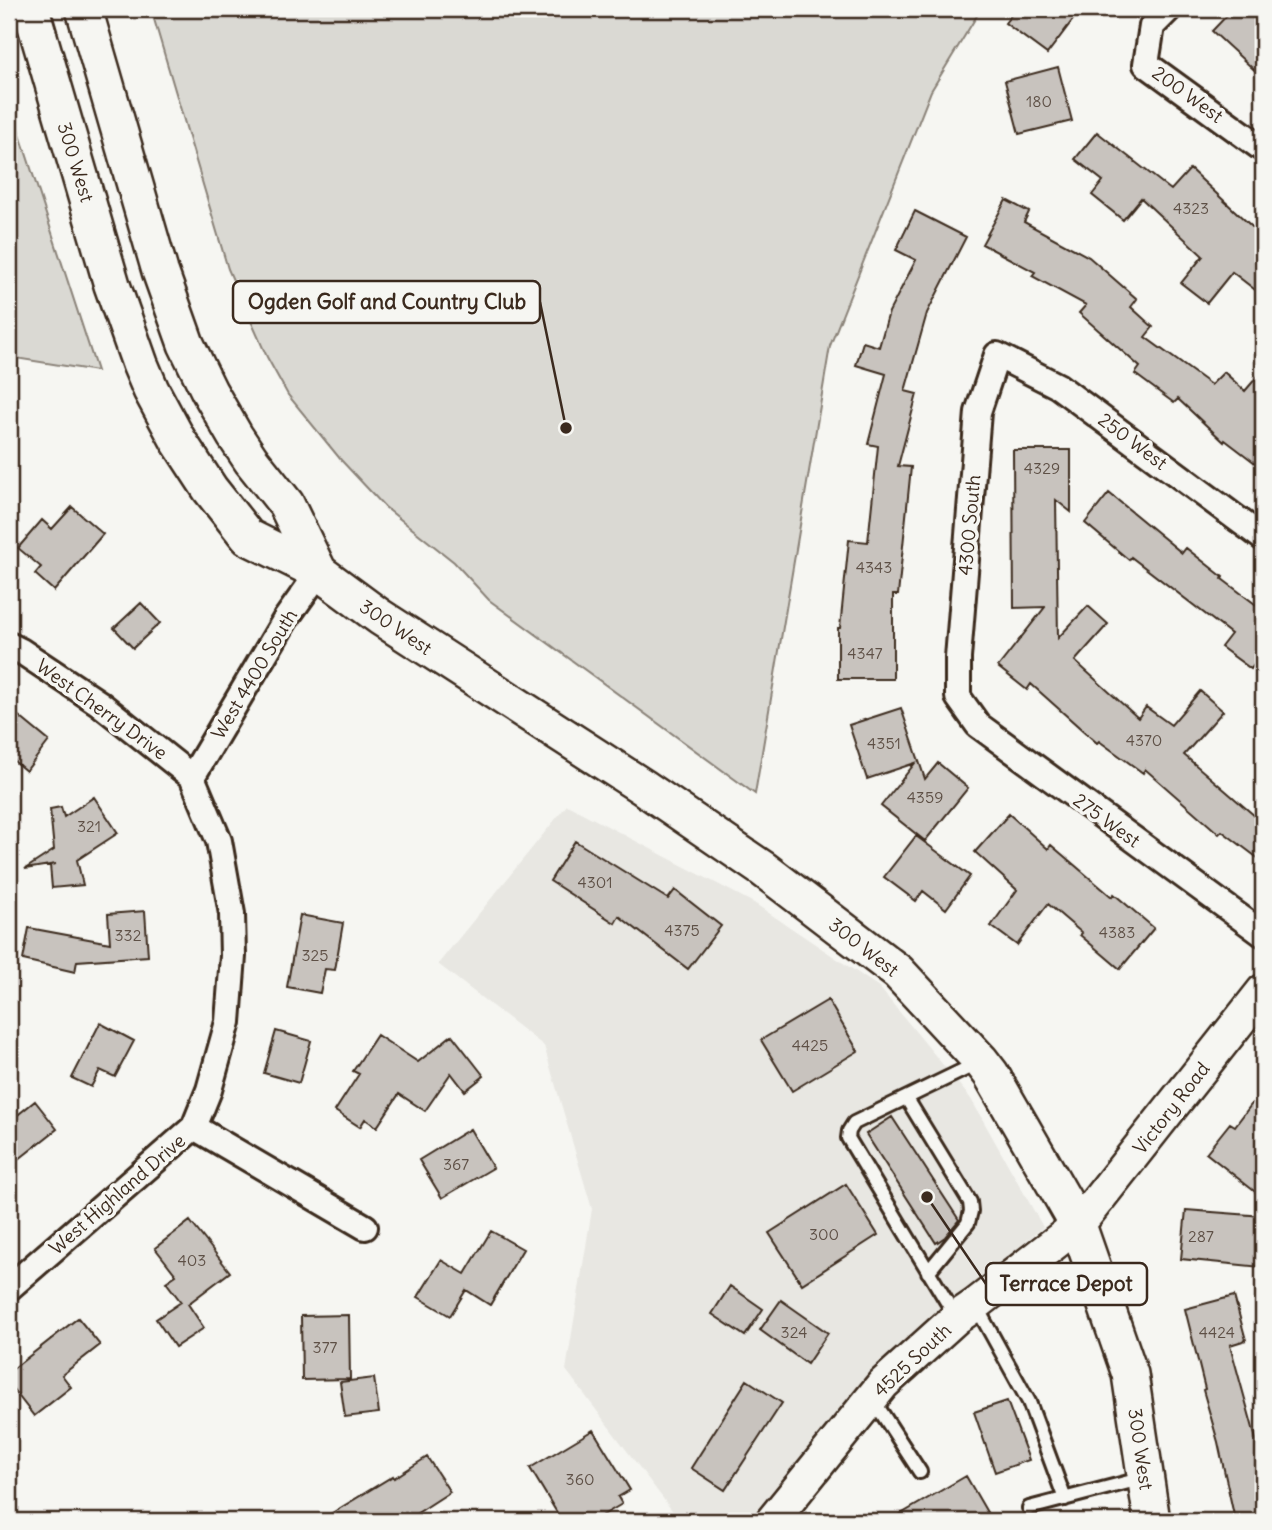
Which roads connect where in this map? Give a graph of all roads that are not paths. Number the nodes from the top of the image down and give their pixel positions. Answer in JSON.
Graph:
{"nodes":[{"id":1,"x":31,"y":9,"type":"edge"},
{"id":2,"x":84,"y":9,"type":"edge"},
{"id":3,"x":1169,"y":9,"type":"edge"},
{"id":4,"x":1263,"y":149,"type":"edge"},
{"id":5,"x":997,"y":355,"type":"joint"},
{"id":6,"x":1263,"y":538,"type":"edge"},
{"id":7,"x":319,"y":572,"type":"junction"},
{"id":8,"x":9,"y":645,"type":"edge"},
{"id":9,"x":958,"y":697,"type":"joint"},
{"id":10,"x":192,"y":777,"type":"junction"},
{"id":11,"x":1263,"y":934,"type":"edge"},
{"id":12,"x":1263,"y":991,"type":"edge"},
{"id":13,"x":981,"y":1061,"type":"junction"},
{"id":14,"x":907,"y":1098,"type":"junction"},
{"id":15,"x":194,"y":1127,"type":"junction"},
{"id":16,"x":1078,"y":1225,"type":"junction"},
{"id":17,"x":365,"y":1227,"type":"dead end"},
{"id":18,"x":928,"y":1272,"type":"junction"},
{"id":19,"x":9,"y":1288,"type":"edge"},
{"id":20,"x":966,"y":1312,"type":"junction"},
{"id":21,"x":872,"y":1398,"type":"junction"},
{"id":22,"x":920,"y":1472,"type":"dead end"},
{"id":23,"x":1145,"y":1478,"type":"junction"},
{"id":24,"x":1065,"y":1499,"type":"junction"},
{"id":25,"x":1030,"y":1508,"type":"dead end"},
{"id":26,"x":772,"y":1521,"type":"edge"},
{"id":27,"x":1152,"y":1521,"type":"edge"}],
"edges":[{"from":1,"to":7,"type":"main road","name":"300 West"},
{"from":2,"to":7,"type":"main road","name":"300 West"},
{"from":3,"to":4,"type":"street","name":"200 West"},
{"from":5,"to":6,"type":"street","name":"250 West"},
{"from":5,"to":9,"type":"street","name":"4300 South"},
{"from":7,"to":10,"type":"street","name":"West 4400 South"},
{"from":7,"to":13,"type":"main road","name":"300 West"},
{"from":8,"to":10,"type":"street","name":"West Cherry Drive"},
{"from":9,"to":11,"type":"street","name":"275 West"},
{"from":10,"to":15,"type":"street","name":"West Highland Drive"},
{"from":12,"to":16,"type":"street","name":"Victory Road"},
{"from":13,"to":14,"type":"lane"},
{"from":13,"to":16,"type":"main road","name":"300 West"},
{"from":14,"to":18,"type":"lane"},
{"from":14,"to":18,"type":"lane"},
{"from":15,"to":17,"type":"street","name":"West Highland Drive"},
{"from":15,"to":19,"type":"street","name":"West Highland Drive"},
{"from":16,"to":20,"type":"street","name":"4525 South"},
{"from":16,"to":23,"type":"main road","name":"300 West"},
{"from":18,"to":20,"type":"lane"},
{"from":20,"to":21,"type":"street","name":"4525 South"},
{"from":20,"to":24,"type":"lane"},
{"from":21,"to":22,"type":"lane"},
{"from":21,"to":26,"type":"street","name":"4525 South"},
{"from":23,"to":24,"type":"lane"},
{"from":23,"to":27,"type":"main road","name":"300 West"},
{"from":24,"to":25,"type":"lane"}]}
